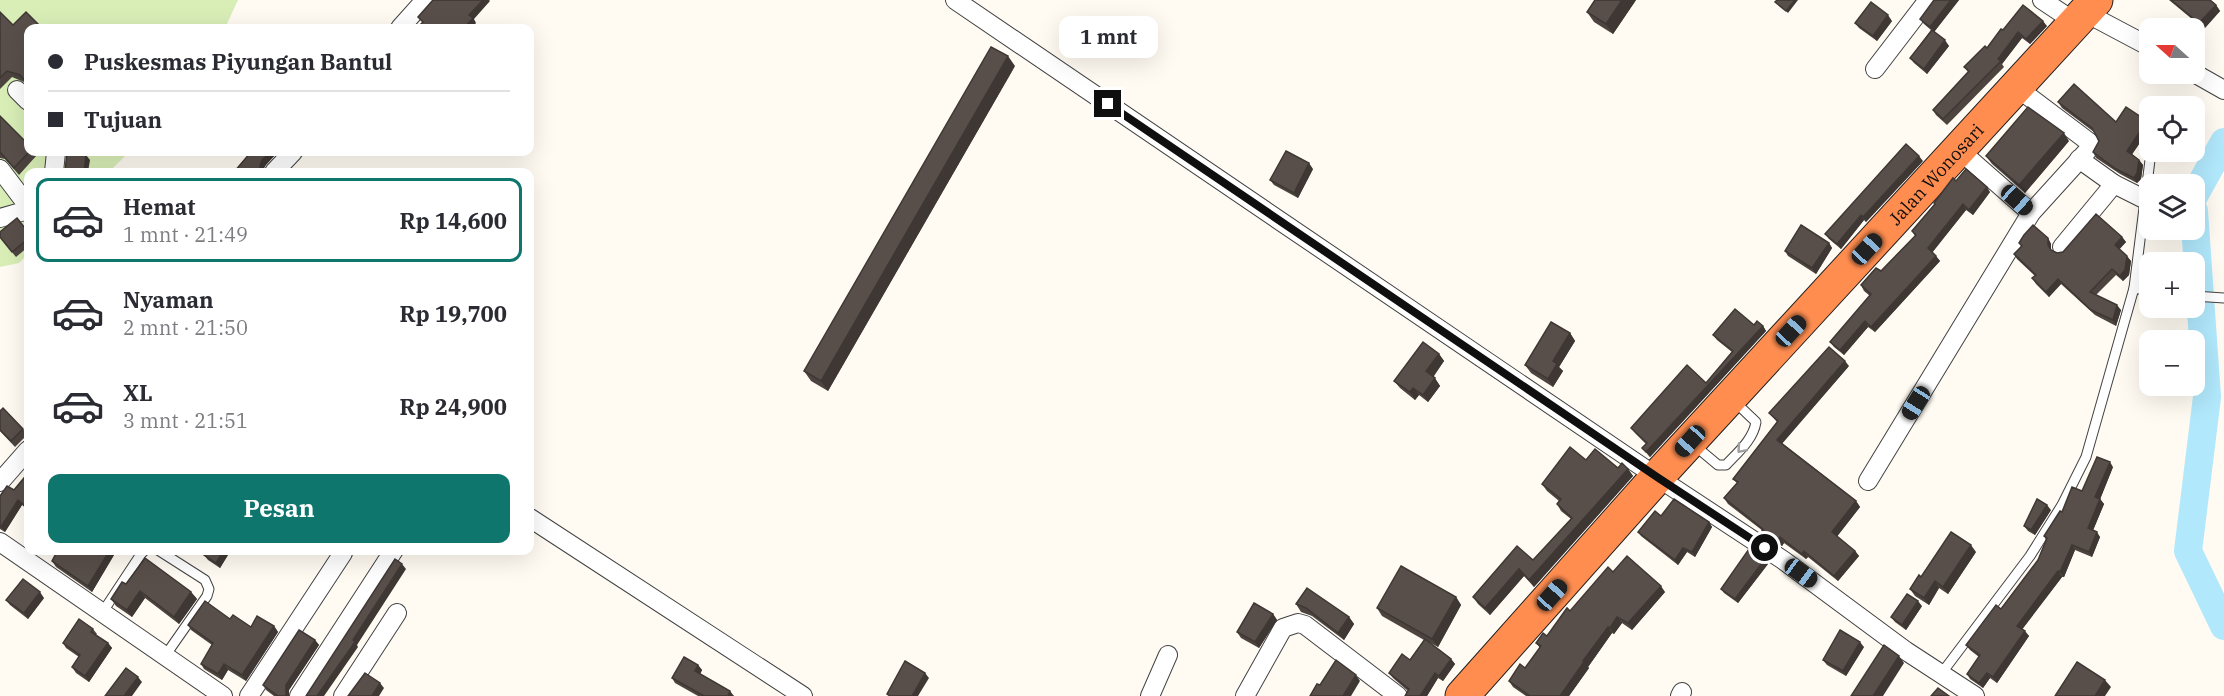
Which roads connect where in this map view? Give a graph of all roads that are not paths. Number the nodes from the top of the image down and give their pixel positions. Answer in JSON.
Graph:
{"nodes":[{"id":1,"x":425,"y":0,"type":"edge"},
{"id":2,"x":955,"y":0,"type":"edge"},
{"id":3,"x":1928,"y":0,"type":"edge"},
{"id":4,"x":2042,"y":0,"type":"edge"},
{"id":5,"x":2085,"y":11,"type":"edge"},
{"id":6,"x":404,"y":24,"type":"edge"},
{"id":7,"x":2139,"y":41,"type":"edge"},
{"id":8,"x":1875,"y":69,"type":"dead end"},
{"id":9,"x":2016,"y":87,"type":"junction"},
{"id":10,"x":1958,"y":149,"type":"junction"},
{"id":11,"x":289,"y":156,"type":"edge"},
{"id":12,"x":2079,"y":159,"type":"junction"},
{"id":13,"x":278,"y":168,"type":"edge"},
{"id":14,"x":0,"y":169,"type":"edge"},
{"id":15,"x":2114,"y":184,"type":"junction"},
{"id":16,"x":2139,"y":196,"type":"edge"},
{"id":17,"x":24,"y":202,"type":"edge"},
{"id":18,"x":24,"y":209,"type":"edge"},
{"id":19,"x":2031,"y":213,"type":"junction"},
{"id":20,"x":0,"y":218,"type":"edge"},
{"id":21,"x":2141,"y":240,"type":"edge"},
{"id":22,"x":2062,"y":247,"type":"dead end"},
{"id":23,"x":2134,"y":288,"type":"junction"},
{"id":24,"x":2139,"y":289,"type":"edge"},
{"id":25,"x":2205,"y":297,"type":"edge"},
{"id":26,"x":2224,"y":298,"type":"edge"},
{"id":27,"x":1730,"y":398,"type":"junction"},
{"id":28,"x":1690,"y":441,"type":"junction"},
{"id":29,"x":24,"y":455,"type":"edge"},
{"id":30,"x":1657,"y":477,"type":"junction"},
{"id":31,"x":1868,"y":480,"type":"dead end"},
{"id":32,"x":0,"y":482,"type":"edge"},
{"id":33,"x":534,"y":521,"type":"edge"},
{"id":34,"x":0,"y":542,"type":"edge"},
{"id":35,"x":140,"y":555,"type":"edge"},
{"id":36,"x":166,"y":555,"type":"edge"},
{"id":37,"x":342,"y":555,"type":"edge"},
{"id":38,"x":391,"y":555,"type":"edge"},
{"id":39,"x":397,"y":612,"type":"dead end"},
{"id":40,"x":102,"y":613,"type":"junction"},
{"id":41,"x":1168,"y":655,"type":"dead end"},
{"id":42,"x":165,"y":656,"type":"junction"},
{"id":43,"x":1941,"y":674,"type":"junction"},
{"id":44,"x":781,"y":690,"type":"edge"},
{"id":45,"x":223,"y":696,"type":"edge"},
{"id":46,"x":249,"y":696,"type":"edge"},
{"id":47,"x":299,"y":696,"type":"edge"},
{"id":48,"x":343,"y":696,"type":"edge"},
{"id":49,"x":803,"y":696,"type":"edge"},
{"id":50,"x":1150,"y":696,"type":"edge"},
{"id":51,"x":1245,"y":696,"type":"edge"},
{"id":52,"x":1398,"y":696,"type":"edge"},
{"id":53,"x":1462,"y":696,"type":"edge"},
{"id":54,"x":1975,"y":696,"type":"edge"}],
"edges":[{"from":1,"to":6,"type":"street"},
{"from":2,"to":30,"type":"street"},
{"from":3,"to":8,"type":"street"},
{"from":4,"to":5,"type":"street"},
{"from":5,"to":7,"type":"street"},
{"from":5,"to":9,"type":"highway","name":"Jalan Wonosari"},
{"from":9,"to":10,"type":"highway","name":"Jalan Wonosari"},
{"from":9,"to":12,"type":"street"},
{"from":10,"to":19,"type":"street"},
{"from":10,"to":27,"type":"highway","name":"Jalan Wonosari"},
{"from":11,"to":13,"type":"street"},
{"from":12,"to":15,"type":"street"},
{"from":12,"to":19,"type":"street"},
{"from":14,"to":17,"type":"street"},
{"from":15,"to":16,"type":"street"},
{"from":15,"to":22,"type":"street"},
{"from":18,"to":20,"type":"street"},
{"from":19,"to":31,"type":"street"},
{"from":21,"to":23,"type":"lane"},
{"from":23,"to":24,"type":"lane"},
{"from":23,"to":43,"type":"lane"},
{"from":25,"to":26,"type":"lane"},
{"from":27,"to":28,"type":"highway","name":"Jalan Wonosari"},
{"from":27,"to":28,"type":"lane","one_way":true},
{"from":28,"to":30,"type":"highway","name":"Jalan Wonosari"},
{"from":29,"to":32,"type":"street"},
{"from":30,"to":43,"type":"street"},
{"from":30,"to":53,"type":"highway","name":"Jalan Wonosari"},
{"from":33,"to":44,"type":"street"},
{"from":34,"to":40,"type":"street"},
{"from":35,"to":40,"type":"lane"},
{"from":36,"to":42,"type":"lane"},
{"from":37,"to":46,"type":"street"},
{"from":38,"to":47,"type":"street"},
{"from":39,"to":48,"type":"street"},
{"from":40,"to":42,"type":"street"},
{"from":41,"to":50,"type":"street"},
{"from":42,"to":45,"type":"street"},
{"from":43,"to":54,"type":"street"},
{"from":44,"to":49,"type":"street"},
{"from":51,"to":52,"type":"street"}]}
